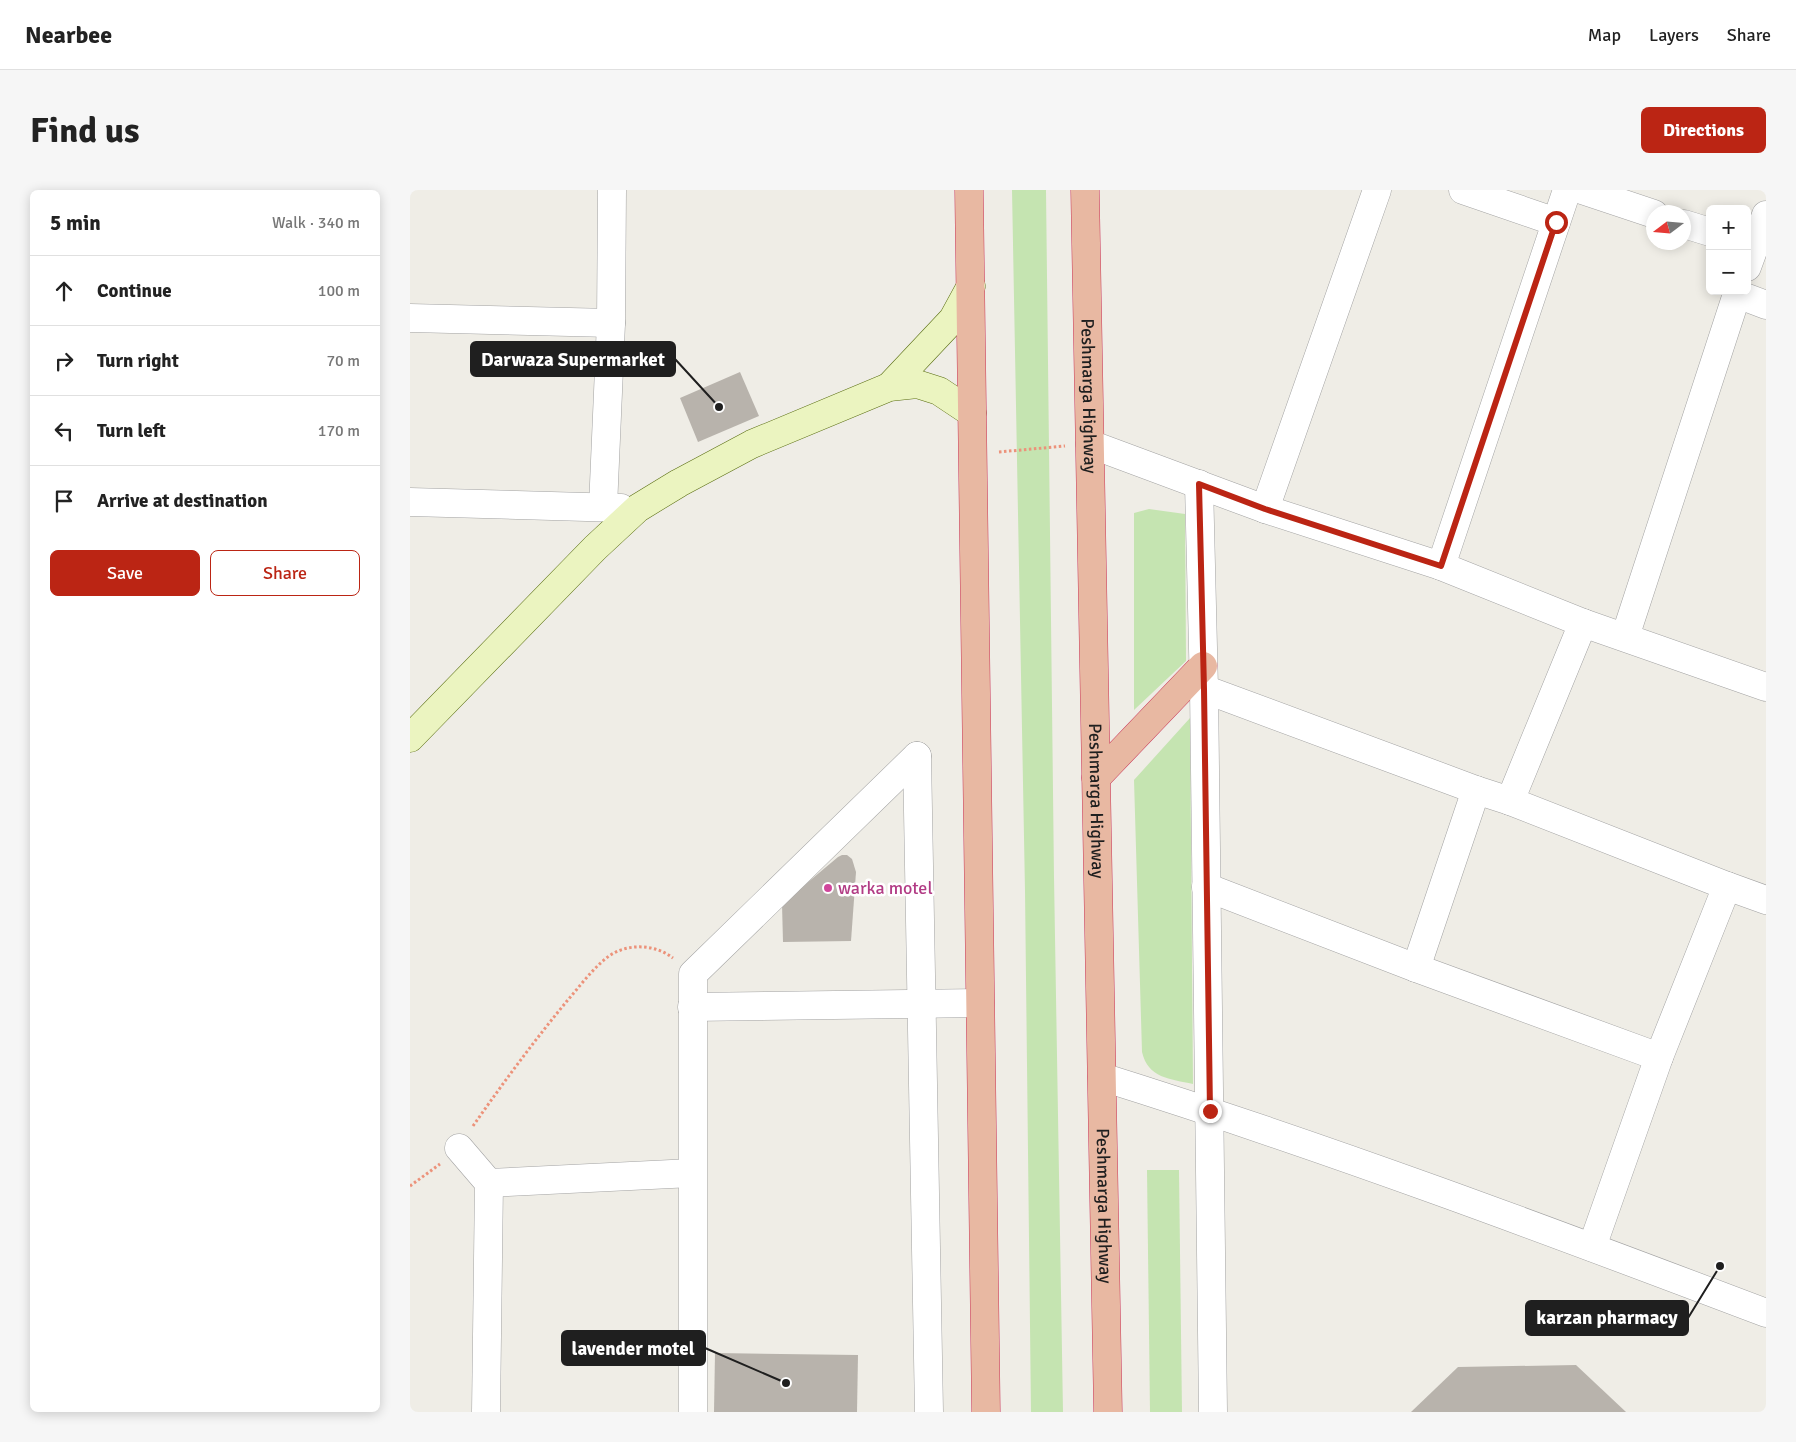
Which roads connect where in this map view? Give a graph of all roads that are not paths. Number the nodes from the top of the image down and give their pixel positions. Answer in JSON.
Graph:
{"nodes":[{"id":1,"x":612,"y":190,"type":"edge"},
{"id":2,"x":969,"y":190,"type":"edge"},
{"id":3,"x":1085,"y":190,"type":"edge"},
{"id":4,"x":1377,"y":190,"type":"edge"},
{"id":5,"x":1463,"y":190,"type":"edge"},
{"id":6,"x":1567,"y":190,"type":"edge"},
{"id":7,"x":1582,"y":190,"type":"edge"},
{"id":8,"x":1646,"y":211,"type":"edge"},
{"id":9,"x":1766,"y":215,"type":"edge"},
{"id":10,"x":1556,"y":222,"type":"junction"},
{"id":11,"x":1691,"y":226,"type":"edge"},
{"id":12,"x":1706,"y":231,"type":"edge"},
{"id":13,"x":1751,"y":251,"type":"edge"},
{"id":14,"x":971,"y":286,"type":"junction"},
{"id":15,"x":1737,"y":295,"type":"edge"},
{"id":16,"x":1744,"y":295,"type":"edge"},
{"id":17,"x":1766,"y":305,"type":"edge"},
{"id":18,"x":410,"y":318,"type":"edge"},
{"id":19,"x":611,"y":323,"type":"junction"},
{"id":20,"x":889,"y":387,"type":"junction"},
{"id":21,"x":972,"y":412,"type":"junction"},
{"id":22,"x":1090,"y":444,"type":"junction"},
{"id":23,"x":1199,"y":484,"type":"junction"},
{"id":24,"x":410,"y":502,"type":"edge"},
{"id":25,"x":603,"y":507,"type":"junction"},
{"id":26,"x":638,"y":508,"type":"junction"},
{"id":27,"x":1265,"y":509,"type":"junction"},
{"id":28,"x":1441,"y":566,"type":"junction"},
{"id":29,"x":1582,"y":623,"type":"junction"},
{"id":30,"x":1625,"y":637,"type":"junction"},
{"id":31,"x":1204,"y":678,"type":"junction"},
{"id":32,"x":1766,"y":687,"type":"edge"},
{"id":33,"x":410,"y":738,"type":"edge"},
{"id":34,"x":1096,"y":778,"type":"junction"},
{"id":35,"x":1476,"y":790,"type":"junction"},
{"id":36,"x":1510,"y":801,"type":"junction"},
{"id":37,"x":1727,"y":886,"type":"junction"},
{"id":38,"x":1206,"y":887,"type":"junction"},
{"id":39,"x":1766,"y":900,"type":"edge"},
{"id":40,"x":1416,"y":968,"type":"junction"},
{"id":41,"x":980,"y":1003,"type":"junction"},
{"id":42,"x":921,"y":1004,"type":"junction"},
{"id":43,"x":692,"y":1007,"type":"junction"},
{"id":44,"x":1659,"y":1058,"type":"junction"},
{"id":45,"x":1102,"y":1077,"type":"junction"},
{"id":46,"x":1210,"y":1111,"type":"junction"},
{"id":47,"x":459,"y":1148,"type":"road end"},
{"id":48,"x":692,"y":1173,"type":"junction"},
{"id":49,"x":489,"y":1183,"type":"junction"},
{"id":50,"x":1592,"y":1247,"type":"junction"},
{"id":51,"x":1766,"y":1313,"type":"edge"},
{"id":52,"x":486,"y":1412,"type":"edge"},
{"id":53,"x":693,"y":1412,"type":"edge"},
{"id":54,"x":929,"y":1412,"type":"edge"},
{"id":55,"x":986,"y":1412,"type":"edge"},
{"id":56,"x":1108,"y":1412,"type":"edge"},
{"id":57,"x":1212,"y":1412,"type":"edge"}],
"edges":[{"from":1,"to":19,"type":"street"},
{"from":2,"to":14,"type":"highway"},
{"from":3,"to":22,"type":"highway","name":"Peshmarga Highway"},
{"from":4,"to":27,"type":"street"},
{"from":5,"to":10,"type":"street"},
{"from":6,"to":10,"type":"street"},
{"from":7,"to":8,"type":"street"},
{"from":9,"to":13,"type":"street"},
{"from":10,"to":28,"type":"street"},
{"from":11,"to":12,"type":"street"},
{"from":14,"to":20,"type":"main road"},
{"from":14,"to":21,"type":"highway"},
{"from":15,"to":30,"type":"street"},
{"from":16,"to":17,"type":"street"},
{"from":18,"to":19,"type":"street"},
{"from":19,"to":25,"type":"street"},
{"from":20,"to":21,"type":"main road"},
{"from":20,"to":26,"type":"main road"},
{"from":21,"to":41,"type":"highway"},
{"from":22,"to":23,"type":"street"},
{"from":22,"to":34,"type":"highway","name":"Peshmarga Highway"},
{"from":23,"to":27,"type":"street"},
{"from":23,"to":31,"type":"street"},
{"from":24,"to":25,"type":"street"},
{"from":25,"to":26,"type":"street"},
{"from":26,"to":33,"type":"main road"},
{"from":27,"to":28,"type":"street"},
{"from":28,"to":29,"type":"street"},
{"from":29,"to":30,"type":"street"},
{"from":29,"to":36,"type":"street"},
{"from":30,"to":32,"type":"street"},
{"from":31,"to":34,"type":"highway"},
{"from":31,"to":35,"type":"street"},
{"from":31,"to":38,"type":"street"},
{"from":34,"to":45,"type":"highway","name":"Peshmarga Highway"},
{"from":35,"to":36,"type":"street"},
{"from":35,"to":40,"type":"street"},
{"from":36,"to":37,"type":"street"},
{"from":37,"to":39,"type":"street"},
{"from":37,"to":44,"type":"street"},
{"from":38,"to":40,"type":"street"},
{"from":38,"to":46,"type":"street"},
{"from":40,"to":44,"type":"street"},
{"from":41,"to":42,"type":"street"},
{"from":41,"to":55,"type":"highway"},
{"from":42,"to":43,"type":"street"},
{"from":42,"to":43,"type":"street"},
{"from":42,"to":54,"type":"street"},
{"from":43,"to":48,"type":"street"},
{"from":44,"to":50,"type":"street"},
{"from":45,"to":46,"type":"street"},
{"from":45,"to":56,"type":"highway","name":"Peshmarga Highway"},
{"from":46,"to":50,"type":"street"},
{"from":46,"to":57,"type":"street"},
{"from":47,"to":49,"type":"street"},
{"from":48,"to":49,"type":"street"},
{"from":48,"to":53,"type":"street"},
{"from":49,"to":52,"type":"street"},
{"from":50,"to":51,"type":"street"}]}
